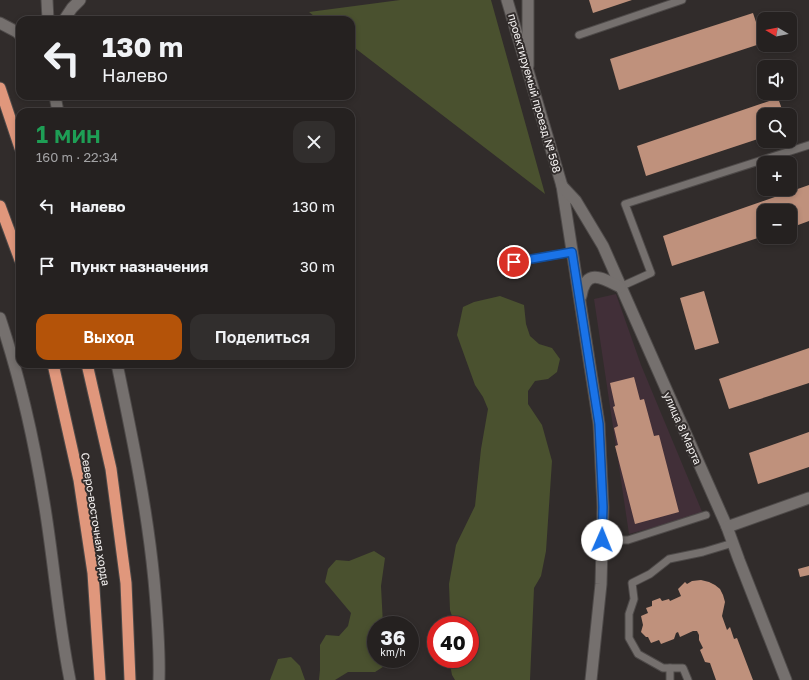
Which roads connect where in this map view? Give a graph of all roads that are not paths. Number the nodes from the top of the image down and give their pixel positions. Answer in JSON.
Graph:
{"nodes":[{"id":1,"x":47,"y":0,"type":"edge"},
{"id":2,"x":80,"y":0,"type":"edge"},
{"id":3,"x":507,"y":0,"type":"edge"},
{"id":4,"x":528,"y":0,"type":"edge"},
{"id":5,"x":682,"y":0,"type":"edge"},
{"id":6,"x":48,"y":16,"type":"edge"},
{"id":7,"x":67,"y":16,"type":"edge"},
{"id":8,"x":0,"y":23,"type":"edge"},
{"id":9,"x":16,"y":31,"type":"edge"},
{"id":10,"x":579,"y":35,"type":"dead end"},
{"id":11,"x":528,"y":70,"type":"junction"},
{"id":12,"x":0,"y":88,"type":"edge"},
{"id":13,"x":16,"y":136,"type":"edge"},
{"id":14,"x":809,"y":145,"type":"edge"},
{"id":15,"x":562,"y":186,"type":"junction"},
{"id":16,"x":0,"y":206,"type":"edge"},
{"id":17,"x":16,"y":249,"type":"edge"},
{"id":18,"x":572,"y":252,"type":"junction"},
{"id":19,"x":503,"y":264,"type":"dead end"},
{"id":20,"x":620,"y":287,"type":"junction"},
{"id":21,"x":580,"y":302,"type":"junction"},
{"id":22,"x":0,"y":318,"type":"edge"},
{"id":23,"x":54,"y":368,"type":"edge"},
{"id":24,"x":88,"y":368,"type":"edge"},
{"id":25,"x":118,"y":368,"type":"edge"},
{"id":26,"x":809,"y":498,"type":"edge"},
{"id":27,"x":706,"y":515,"type":"dead end"},
{"id":28,"x":728,"y":527,"type":"junction"},
{"id":29,"x":602,"y":540,"type":"junction"},
{"id":30,"x":733,"y":543,"type":"junction"},
{"id":31,"x":670,"y":668,"type":"junction"},
{"id":32,"x":70,"y":680,"type":"edge"},
{"id":33,"x":100,"y":680,"type":"edge"},
{"id":34,"x":130,"y":680,"type":"edge"},
{"id":35,"x":159,"y":680,"type":"edge"},
{"id":36,"x":591,"y":680,"type":"edge"},
{"id":37,"x":670,"y":680,"type":"edge"},
{"id":38,"x":688,"y":680,"type":"edge"},
{"id":39,"x":786,"y":680,"type":"edge"}],
"edges":[{"from":1,"to":6,"type":"street"},
{"from":2,"to":7,"type":"street"},
{"from":3,"to":11,"type":"street","name":"проектируемый проезд № 598"},
{"from":4,"to":11,"type":"street"},
{"from":5,"to":10,"type":"lane"},
{"from":8,"to":9,"type":"street"},
{"from":11,"to":15,"type":"street","name":"проектируемый проезд № 598"},
{"from":12,"to":13,"type":"highway"},
{"from":14,"to":20,"type":"lane"},
{"from":15,"to":18,"type":"street","name":"проектируемый проезд № 598"},
{"from":15,"to":20,"type":"street","name":"улица 8 Марта"},
{"from":16,"to":17,"type":"highway"},
{"from":18,"to":19,"type":"lane"},
{"from":18,"to":21,"type":"street","name":"проектируемый проезд № 598"},
{"from":20,"to":21,"type":"street"},
{"from":20,"to":28,"type":"street","name":"улица 8 Марта"},
{"from":21,"to":29,"type":"street","name":"проектируемый проезд № 598"},
{"from":22,"to":32,"type":"street"},
{"from":23,"to":33,"type":"highway","name":"Северо-восточная хорда"},
{"from":24,"to":34,"type":"highway","name":"Северо-восточная хорда"},
{"from":25,"to":35,"type":"street"},
{"from":26,"to":28,"type":"street"},
{"from":27,"to":29,"type":"lane"},
{"from":28,"to":30,"type":"street","name":"улица 8 Марта"},
{"from":29,"to":36,"type":"street","name":"проектируемый проезд № 598"},
{"from":30,"to":31,"type":"lane"},
{"from":30,"to":39,"type":"street","name":"улица 8 Марта"},
{"from":31,"to":37,"type":"lane"},
{"from":31,"to":38,"type":"lane"}]}
